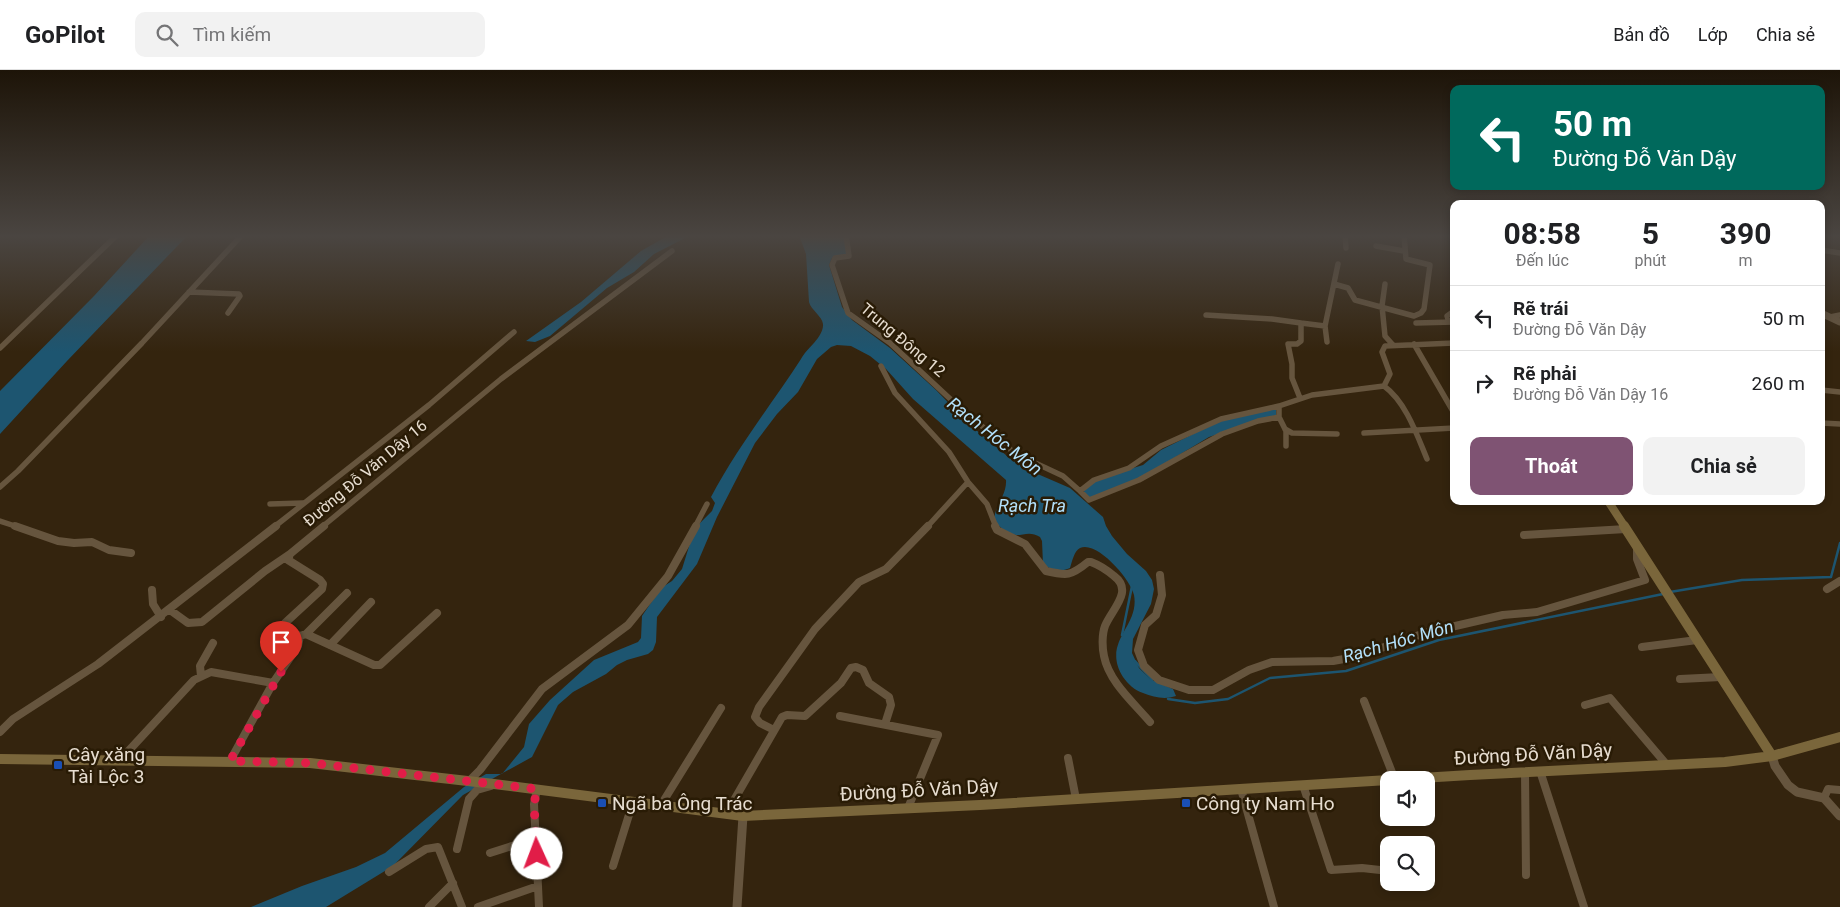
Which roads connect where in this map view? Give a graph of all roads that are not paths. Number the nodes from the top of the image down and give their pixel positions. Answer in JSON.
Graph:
{"nodes":[{"id":1,"x":77,"y":274,"type":"edge"},
{"id":2,"x":206,"y":274,"type":"edge"},
{"id":3,"x":641,"y":274,"type":"edge"},
{"id":4,"x":835,"y":274,"type":"edge"},
{"id":5,"x":1336,"y":274,"type":"edge"},
{"id":6,"x":1428,"y":274,"type":"edge"},
{"id":7,"x":1334,"y":284,"type":"junction"},
{"id":8,"x":1385,"y":284,"type":"dead end"},
{"id":9,"x":189,"y":292,"type":"junction"},
{"id":10,"x":1382,"y":306,"type":"junction"},
{"id":11,"x":228,"y":313,"type":"dead end"},
{"id":12,"x":1206,"y":315,"type":"dead end"},
{"id":13,"x":1825,"y":315,"type":"edge"},
{"id":14,"x":1840,"y":315,"type":"edge"},
{"id":15,"x":1830,"y":317,"type":"junction"},
{"id":16,"x":1450,"y":322,"type":"edge"},
{"id":17,"x":1840,"y":322,"type":"edge"},
{"id":18,"x":1301,"y":323,"type":"junction"},
{"id":19,"x":1416,"y":323,"type":"dead end"},
{"id":20,"x":1325,"y":326,"type":"junction"},
{"id":21,"x":514,"y":332,"type":"dead end"},
{"id":22,"x":1327,"y":342,"type":"dead end"},
{"id":23,"x":1450,"y":343,"type":"edge"},
{"id":24,"x":1414,"y":344,"type":"junction"},
{"id":25,"x":1393,"y":345,"type":"junction"},
{"id":26,"x":0,"y":348,"type":"edge"},
{"id":27,"x":881,"y":366,"type":"dead end"},
{"id":28,"x":1384,"y":386,"type":"junction"},
{"id":29,"x":1825,"y":390,"type":"edge"},
{"id":30,"x":1840,"y":392,"type":"edge"},
{"id":31,"x":1300,"y":398,"type":"junction"},
{"id":32,"x":1279,"y":406,"type":"junction"},
{"id":33,"x":1450,"y":406,"type":"edge"},
{"id":34,"x":1279,"y":417,"type":"junction"},
{"id":35,"x":1825,"y":423,"type":"edge"},
{"id":36,"x":1840,"y":424,"type":"edge"},
{"id":37,"x":1450,"y":428,"type":"edge"},
{"id":38,"x":1285,"y":429,"type":"junction"},
{"id":39,"x":1416,"y":431,"type":"junction"},
{"id":40,"x":1364,"y":432,"type":"dead end"},
{"id":41,"x":1337,"y":434,"type":"dead end"},
{"id":42,"x":1286,"y":446,"type":"dead end"},
{"id":43,"x":1427,"y":459,"type":"dead end"},
{"id":44,"x":968,"y":482,"type":"junction"},
{"id":45,"x":0,"y":487,"type":"edge"},
{"id":46,"x":1080,"y":491,"type":"junction"},
{"id":47,"x":303,"y":503,"type":"junction"},
{"id":48,"x":270,"y":504,"type":"dead end"},
{"id":49,"x":707,"y":504,"type":"dead end"},
{"id":50,"x":1611,"y":505,"type":"edge"},
{"id":51,"x":0,"y":520,"type":"edge"},
{"id":52,"x":1626,"y":529,"type":"junction"},
{"id":53,"x":1524,"y":535,"type":"dead end"},
{"id":54,"x":1637,"y":545,"type":"junction"},
{"id":55,"x":131,"y":553,"type":"dead end"},
{"id":56,"x":290,"y":554,"type":"junction"},
{"id":57,"x":1160,"y":575,"type":"dead end"},
{"id":58,"x":1840,"y":582,"type":"edge"},
{"id":59,"x":1827,"y":589,"type":"dead end"},
{"id":60,"x":152,"y":590,"type":"dead end"},
{"id":61,"x":347,"y":593,"type":"dead end"},
{"id":62,"x":371,"y":602,"type":"dead end"},
{"id":63,"x":170,"y":610,"type":"junction"},
{"id":64,"x":437,"y":613,"type":"dead end"},
{"id":65,"x":161,"y":617,"type":"junction"},
{"id":66,"x":303,"y":635,"type":"junction"},
{"id":67,"x":1698,"y":640,"type":"junction"},
{"id":68,"x":212,"y":643,"type":"dead end"},
{"id":69,"x":330,"y":645,"type":"junction"},
{"id":70,"x":1642,"y":647,"type":"dead end"},
{"id":71,"x":200,"y":676,"type":"junction"},
{"id":72,"x":1721,"y":677,"type":"junction"},
{"id":73,"x":1680,"y":679,"type":"dead end"},
{"id":74,"x":273,"y":684,"type":"junction"},
{"id":75,"x":1364,"y":700,"type":"dead end"},
{"id":76,"x":1586,"y":705,"type":"dead end"},
{"id":77,"x":722,"y":708,"type":"dead end"},
{"id":78,"x":840,"y":716,"type":"dead end"},
{"id":79,"x":1150,"y":722,"type":"dead end"},
{"id":80,"x":884,"y":724,"type":"junction"},
{"id":81,"x":774,"y":730,"type":"junction"},
{"id":82,"x":0,"y":732,"type":"edge"},
{"id":83,"x":1840,"y":737,"type":"edge"},
{"id":84,"x":1772,"y":756,"type":"junction"},
{"id":85,"x":0,"y":758,"type":"edge"},
{"id":86,"x":1068,"y":758,"type":"dead end"},
{"id":87,"x":121,"y":759,"type":"junction"},
{"id":88,"x":230,"y":761,"type":"junction"},
{"id":89,"x":1667,"y":765,"type":"junction"},
{"id":90,"x":1392,"y":771,"type":"edge"},
{"id":91,"x":1540,"y":771,"type":"junction"},
{"id":92,"x":1525,"y":772,"type":"junction"},
{"id":93,"x":1435,"y":778,"type":"edge"},
{"id":94,"x":471,"y":781,"type":"junction"},
{"id":95,"x":1380,"y":781,"type":"edge"},
{"id":96,"x":496,"y":784,"type":"junction"},
{"id":97,"x":1303,"y":786,"type":"junction"},
{"id":98,"x":537,"y":789,"type":"junction"},
{"id":99,"x":1241,"y":789,"type":"junction"},
{"id":100,"x":1840,"y":790,"type":"edge"},
{"id":101,"x":1824,"y":798,"type":"junction"},
{"id":102,"x":1076,"y":799,"type":"junction"},
{"id":103,"x":633,"y":802,"type":"junction"},
{"id":104,"x":661,"y":805,"type":"junction"},
{"id":105,"x":908,"y":808,"type":"junction"},
{"id":106,"x":726,"y":814,"type":"junction"},
{"id":107,"x":743,"y":816,"type":"junction"},
{"id":108,"x":1840,"y":816,"type":"edge"},
{"id":109,"x":537,"y":838,"type":"junction"},
{"id":110,"x":457,"y":849,"type":"dead end"},
{"id":111,"x":490,"y":853,"type":"dead end"},
{"id":112,"x":613,"y":866,"type":"dead end"},
{"id":113,"x":1380,"y":870,"type":"edge"},
{"id":114,"x":389,"y":872,"type":"dead end"},
{"id":115,"x":1526,"y":875,"type":"dead end"},
{"id":116,"x":453,"y":882,"type":"junction"},
{"id":117,"x":538,"y":886,"type":"junction"},
{"id":118,"x":429,"y":907,"type":"edge"},
{"id":119,"x":462,"y":907,"type":"edge"},
{"id":120,"x":478,"y":907,"type":"edge"},
{"id":121,"x":539,"y":907,"type":"edge"},
{"id":122,"x":737,"y":907,"type":"edge"},
{"id":123,"x":1274,"y":907,"type":"edge"},
{"id":124,"x":1584,"y":907,"type":"edge"}],
"edges":[{"from":1,"to":26,"type":"street"},
{"from":2,"to":9,"type":"street"},
{"from":3,"to":56,"type":"street","name":"Đường Đỗ Văn Dậy 16"},
{"from":4,"to":46,"type":"street","name":"Trung Đông 12"},
{"from":5,"to":7,"type":"street"},
{"from":6,"to":10,"type":"street"},
{"from":7,"to":10,"type":"street"},
{"from":7,"to":20,"type":"street"},
{"from":8,"to":10,"type":"street"},
{"from":9,"to":11,"type":"street"},
{"from":9,"to":45,"type":"street"},
{"from":10,"to":25,"type":"street"},
{"from":12,"to":18,"type":"street"},
{"from":13,"to":15,"type":"street"},
{"from":14,"to":15,"type":"street"},
{"from":15,"to":17,"type":"street"},
{"from":16,"to":19,"type":"street"},
{"from":18,"to":20,"type":"street"},
{"from":18,"to":31,"type":"street"},
{"from":20,"to":22,"type":"street"},
{"from":21,"to":47,"type":"street"},
{"from":23,"to":24,"type":"street"},
{"from":24,"to":25,"type":"street"},
{"from":24,"to":33,"type":"street"},
{"from":25,"to":28,"type":"street"},
{"from":27,"to":44,"type":"street"},
{"from":28,"to":31,"type":"street"},
{"from":28,"to":39,"type":"street"},
{"from":29,"to":30,"type":"street"},
{"from":31,"to":32,"type":"street"},
{"from":32,"to":34,"type":"street"},
{"from":32,"to":46,"type":"street"},
{"from":34,"to":38,"type":"street"},
{"from":34,"to":46,"type":"street"},
{"from":35,"to":36,"type":"street"},
{"from":37,"to":39,"type":"street"},
{"from":38,"to":41,"type":"street"},
{"from":38,"to":42,"type":"street"},
{"from":39,"to":40,"type":"street"},
{"from":39,"to":43,"type":"street"},
{"from":44,"to":79,"type":"street"},
{"from":44,"to":81,"type":"street"},
{"from":47,"to":48,"type":"street"},
{"from":47,"to":63,"type":"street"},
{"from":49,"to":94,"type":"street"},
{"from":50,"to":52,"type":"main road"},
{"from":51,"to":55,"type":"street"},
{"from":52,"to":53,"type":"street"},
{"from":52,"to":54,"type":"main road"},
{"from":54,"to":57,"type":"street"},
{"from":54,"to":67,"type":"main road"},
{"from":56,"to":63,"type":"street","name":"Đường Đỗ Văn Dậy 16"},
{"from":56,"to":66,"type":"street"},
{"from":58,"to":59,"type":"street"},
{"from":60,"to":65,"type":"street"},
{"from":61,"to":66,"type":"street"},
{"from":62,"to":69,"type":"street"},
{"from":63,"to":65,"type":"street"},
{"from":64,"to":69,"type":"street"},
{"from":65,"to":82,"type":"street"},
{"from":66,"to":69,"type":"street"},
{"from":66,"to":74,"type":"street"},
{"from":67,"to":70,"type":"street"},
{"from":67,"to":72,"type":"main road"},
{"from":68,"to":71,"type":"street"},
{"from":71,"to":74,"type":"street"},
{"from":71,"to":87,"type":"street"},
{"from":72,"to":73,"type":"street"},
{"from":72,"to":84,"type":"main road"},
{"from":74,"to":88,"type":"street"},
{"from":75,"to":90,"type":"street"},
{"from":76,"to":89,"type":"street"},
{"from":77,"to":104,"type":"street"},
{"from":78,"to":80,"type":"street"},
{"from":80,"to":81,"type":"street"},
{"from":80,"to":105,"type":"street"},
{"from":81,"to":106,"type":"street"},
{"from":83,"to":84,"type":"main road","name":"Đường Đỗ Văn Dậy"},
{"from":84,"to":89,"type":"main road","name":"Đường Đỗ Văn Dậy"},
{"from":84,"to":101,"type":"street"},
{"from":85,"to":87,"type":"main road","name":"Đường Đỗ Văn Dậy"},
{"from":86,"to":102,"type":"street"},
{"from":87,"to":88,"type":"main road","name":"Đường Đỗ Văn Dậy"},
{"from":88,"to":94,"type":"main road","name":"Đường Đỗ Văn Dậy"},
{"from":89,"to":91,"type":"main road","name":"Đường Đỗ Văn Dậy"},
{"from":91,"to":92,"type":"main road","name":"Đường Đỗ Văn Dậy"},
{"from":91,"to":124,"type":"street"},
{"from":92,"to":93,"type":"main road","name":"Đường Đỗ Văn Dậy"},
{"from":92,"to":115,"type":"street"},
{"from":94,"to":96,"type":"main road","name":"Đường Đỗ Văn Dậy"},
{"from":95,"to":97,"type":"main road","name":"Đường Đỗ Văn Dậy"},
{"from":96,"to":98,"type":"main road","name":"Đường Đỗ Văn Dậy"},
{"from":96,"to":110,"type":"street"},
{"from":97,"to":99,"type":"main road","name":"Đường Đỗ Văn Dậy"},
{"from":97,"to":113,"type":"street"},
{"from":98,"to":103,"type":"main road","name":"Đường Đỗ Văn Dậy"},
{"from":98,"to":109,"type":"street"},
{"from":99,"to":102,"type":"main road","name":"Đường Đỗ Văn Dậy"},
{"from":99,"to":123,"type":"street"},
{"from":100,"to":101,"type":"street"},
{"from":101,"to":108,"type":"street"},
{"from":102,"to":105,"type":"main road","name":"Đường Đỗ Văn Dậy"},
{"from":103,"to":104,"type":"main road","name":"Đường Đỗ Văn Dậy"},
{"from":103,"to":112,"type":"street"},
{"from":104,"to":106,"type":"main road","name":"Đường Đỗ Văn Dậy"},
{"from":105,"to":107,"type":"main road","name":"Đường Đỗ Văn Dậy"},
{"from":106,"to":107,"type":"main road","name":"Đường Đỗ Văn Dậy"},
{"from":107,"to":122,"type":"street"},
{"from":109,"to":111,"type":"street"},
{"from":109,"to":117,"type":"street"},
{"from":114,"to":116,"type":"street"},
{"from":116,"to":118,"type":"street"},
{"from":116,"to":119,"type":"street"},
{"from":117,"to":120,"type":"street"},
{"from":117,"to":121,"type":"street"}]}
